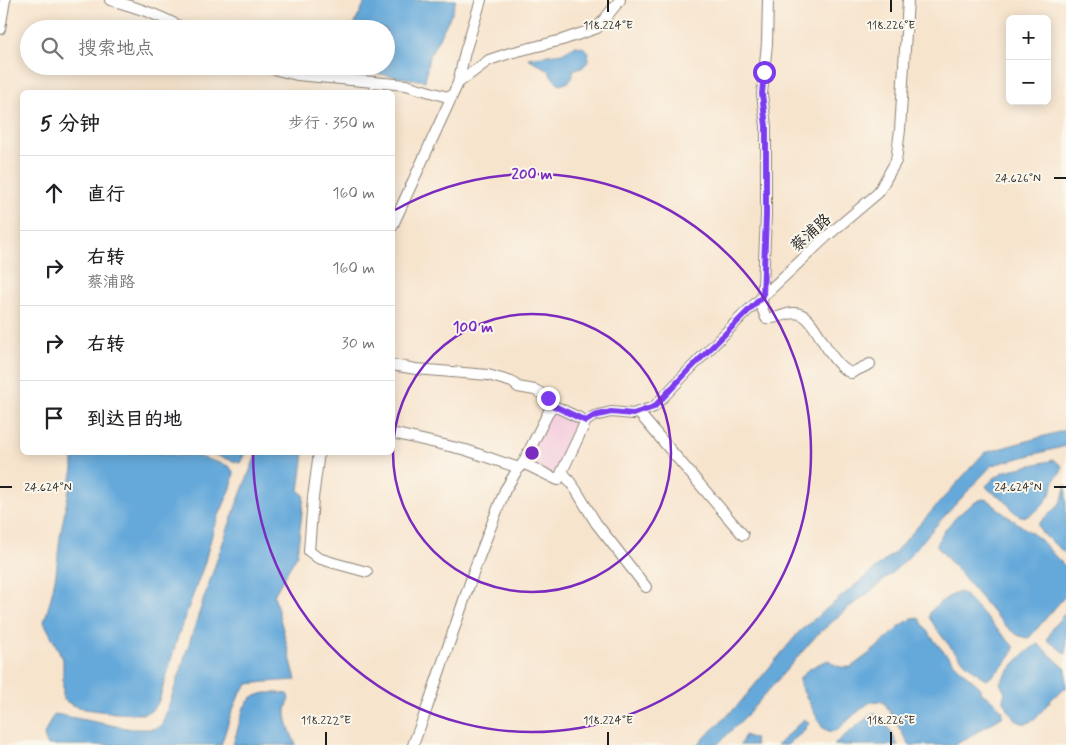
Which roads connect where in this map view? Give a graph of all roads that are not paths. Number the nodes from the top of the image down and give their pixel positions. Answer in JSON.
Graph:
{"nodes":[{"id":1,"x":5,"y":0,"type":"edge"},
{"id":2,"x":110,"y":0,"type":"edge"},
{"id":3,"x":481,"y":0,"type":"edge"},
{"id":4,"x":620,"y":0,"type":"edge"},
{"id":5,"x":768,"y":0,"type":"edge"},
{"id":6,"x":908,"y":0,"type":"edge"},
{"id":7,"x":170,"y":20,"type":"edge"},
{"id":8,"x":0,"y":29,"type":"edge"},
{"id":9,"x":297,"y":75,"type":"edge"},
{"id":10,"x":458,"y":83,"type":"junction"},
{"id":11,"x":452,"y":98,"type":"junction"},
{"id":12,"x":395,"y":221,"type":"edge"},
{"id":13,"x":763,"y":296,"type":"junction"},
{"id":14,"x":870,"y":364,"type":"dead end"},
{"id":15,"x":395,"y":366,"type":"edge"},
{"id":16,"x":552,"y":405,"type":"junction"},
{"id":17,"x":638,"y":412,"type":"junction"},
{"id":18,"x":586,"y":421,"type":"junction"},
{"id":19,"x":395,"y":434,"type":"edge"},
{"id":20,"x":319,"y":455,"type":"edge"},
{"id":21,"x":521,"y":466,"type":"junction"},
{"id":22,"x":562,"y":471,"type":"junction"},
{"id":23,"x":743,"y":535,"type":"dead end"},
{"id":24,"x":367,"y":572,"type":"dead end"},
{"id":25,"x":646,"y":587,"type":"dead end"},
{"id":26,"x":413,"y":745,"type":"edge"}],
"edges":[{"from":1,"to":8,"type":"street"},
{"from":2,"to":7,"type":"street"},
{"from":3,"to":10,"type":"street"},
{"from":4,"to":10,"type":"street"},
{"from":5,"to":13,"type":"street"},
{"from":6,"to":13,"type":"street","name":"蔡浦路"},
{"from":9,"to":11,"type":"street"},
{"from":10,"to":11,"type":"street"},
{"from":11,"to":12,"type":"street"},
{"from":13,"to":14,"type":"street"},
{"from":13,"to":17,"type":"street","name":"蔡浦路"},
{"from":15,"to":16,"type":"street"},
{"from":16,"to":18,"type":"street"},
{"from":16,"to":21,"type":"street"},
{"from":17,"to":18,"type":"street","name":"蔡浦路"},
{"from":17,"to":23,"type":"street"},
{"from":18,"to":22,"type":"street"},
{"from":19,"to":21,"type":"street"},
{"from":20,"to":24,"type":"street"},
{"from":21,"to":22,"type":"street"},
{"from":21,"to":26,"type":"street"},
{"from":22,"to":25,"type":"street"}]}
